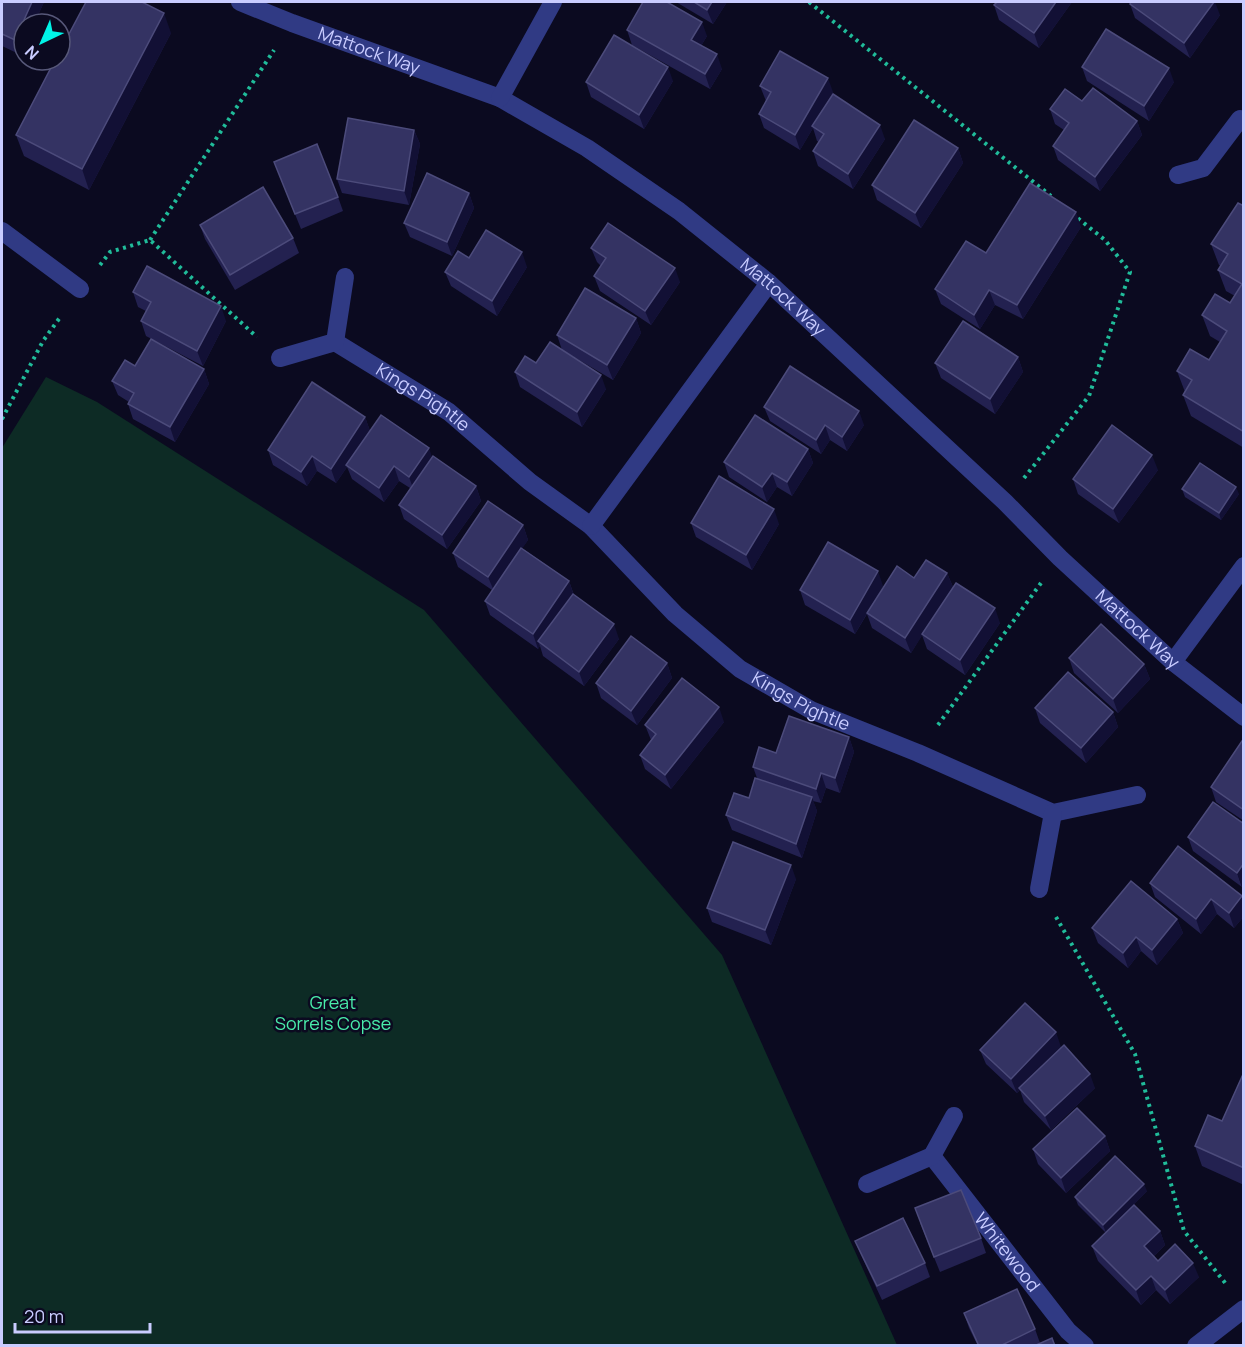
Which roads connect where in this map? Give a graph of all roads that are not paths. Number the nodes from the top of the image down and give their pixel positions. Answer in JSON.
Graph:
{"nodes":[{"id":1,"x":240,"y":2,"type":"edge"},
{"id":2,"x":552,"y":2,"type":"edge"},
{"id":3,"x":500,"y":99,"type":"junction"},
{"id":4,"x":1244,"y":121,"type":"edge"},
{"id":5,"x":1178,"y":175,"type":"dead end"},
{"id":6,"x":2,"y":231,"type":"edge"},
{"id":7,"x":345,"y":277,"type":"dead end"},
{"id":8,"x":768,"y":283,"type":"junction"},
{"id":9,"x":80,"y":289,"type":"road end"},
{"id":10,"x":335,"y":342,"type":"junction"},
{"id":11,"x":280,"y":358,"type":"road end"},
{"id":12,"x":591,"y":526,"type":"junction"},
{"id":13,"x":1244,"y":566,"type":"edge"},
{"id":14,"x":1173,"y":662,"type":"junction"},
{"id":15,"x":1244,"y":717,"type":"edge"},
{"id":16,"x":1137,"y":795,"type":"dead end"},
{"id":17,"x":1053,"y":813,"type":"junction"},
{"id":18,"x":1040,"y":889,"type":"road end"},
{"id":19,"x":954,"y":1116,"type":"dead end"},
{"id":20,"x":932,"y":1156,"type":"junction"},
{"id":21,"x":867,"y":1184,"type":"dead end"},
{"id":22,"x":1244,"y":1309,"type":"edge"},
{"id":23,"x":1085,"y":1346,"type":"edge"},
{"id":24,"x":1196,"y":1346,"type":"edge"}],
"edges":[{"from":1,"to":3,"type":"street","name":"Mattock Way"},
{"from":2,"to":3,"type":"street"},
{"from":3,"to":8,"type":"street","name":"Mattock Way"},
{"from":4,"to":5,"type":"street"},
{"from":6,"to":9,"type":"street"},
{"from":7,"to":10,"type":"street"},
{"from":8,"to":12,"type":"street"},
{"from":8,"to":14,"type":"street","name":"Mattock Way"},
{"from":10,"to":11,"type":"street"},
{"from":10,"to":12,"type":"street","name":"Kings Pightle"},
{"from":12,"to":17,"type":"street","name":"Kings Pightle"},
{"from":13,"to":14,"type":"street"},
{"from":14,"to":15,"type":"street","name":"Mattock Way"},
{"from":16,"to":17,"type":"street"},
{"from":17,"to":18,"type":"street"},
{"from":19,"to":20,"type":"street"},
{"from":20,"to":21,"type":"street"},
{"from":20,"to":23,"type":"street","name":"Whitewood"},
{"from":22,"to":24,"type":"street"}]}
